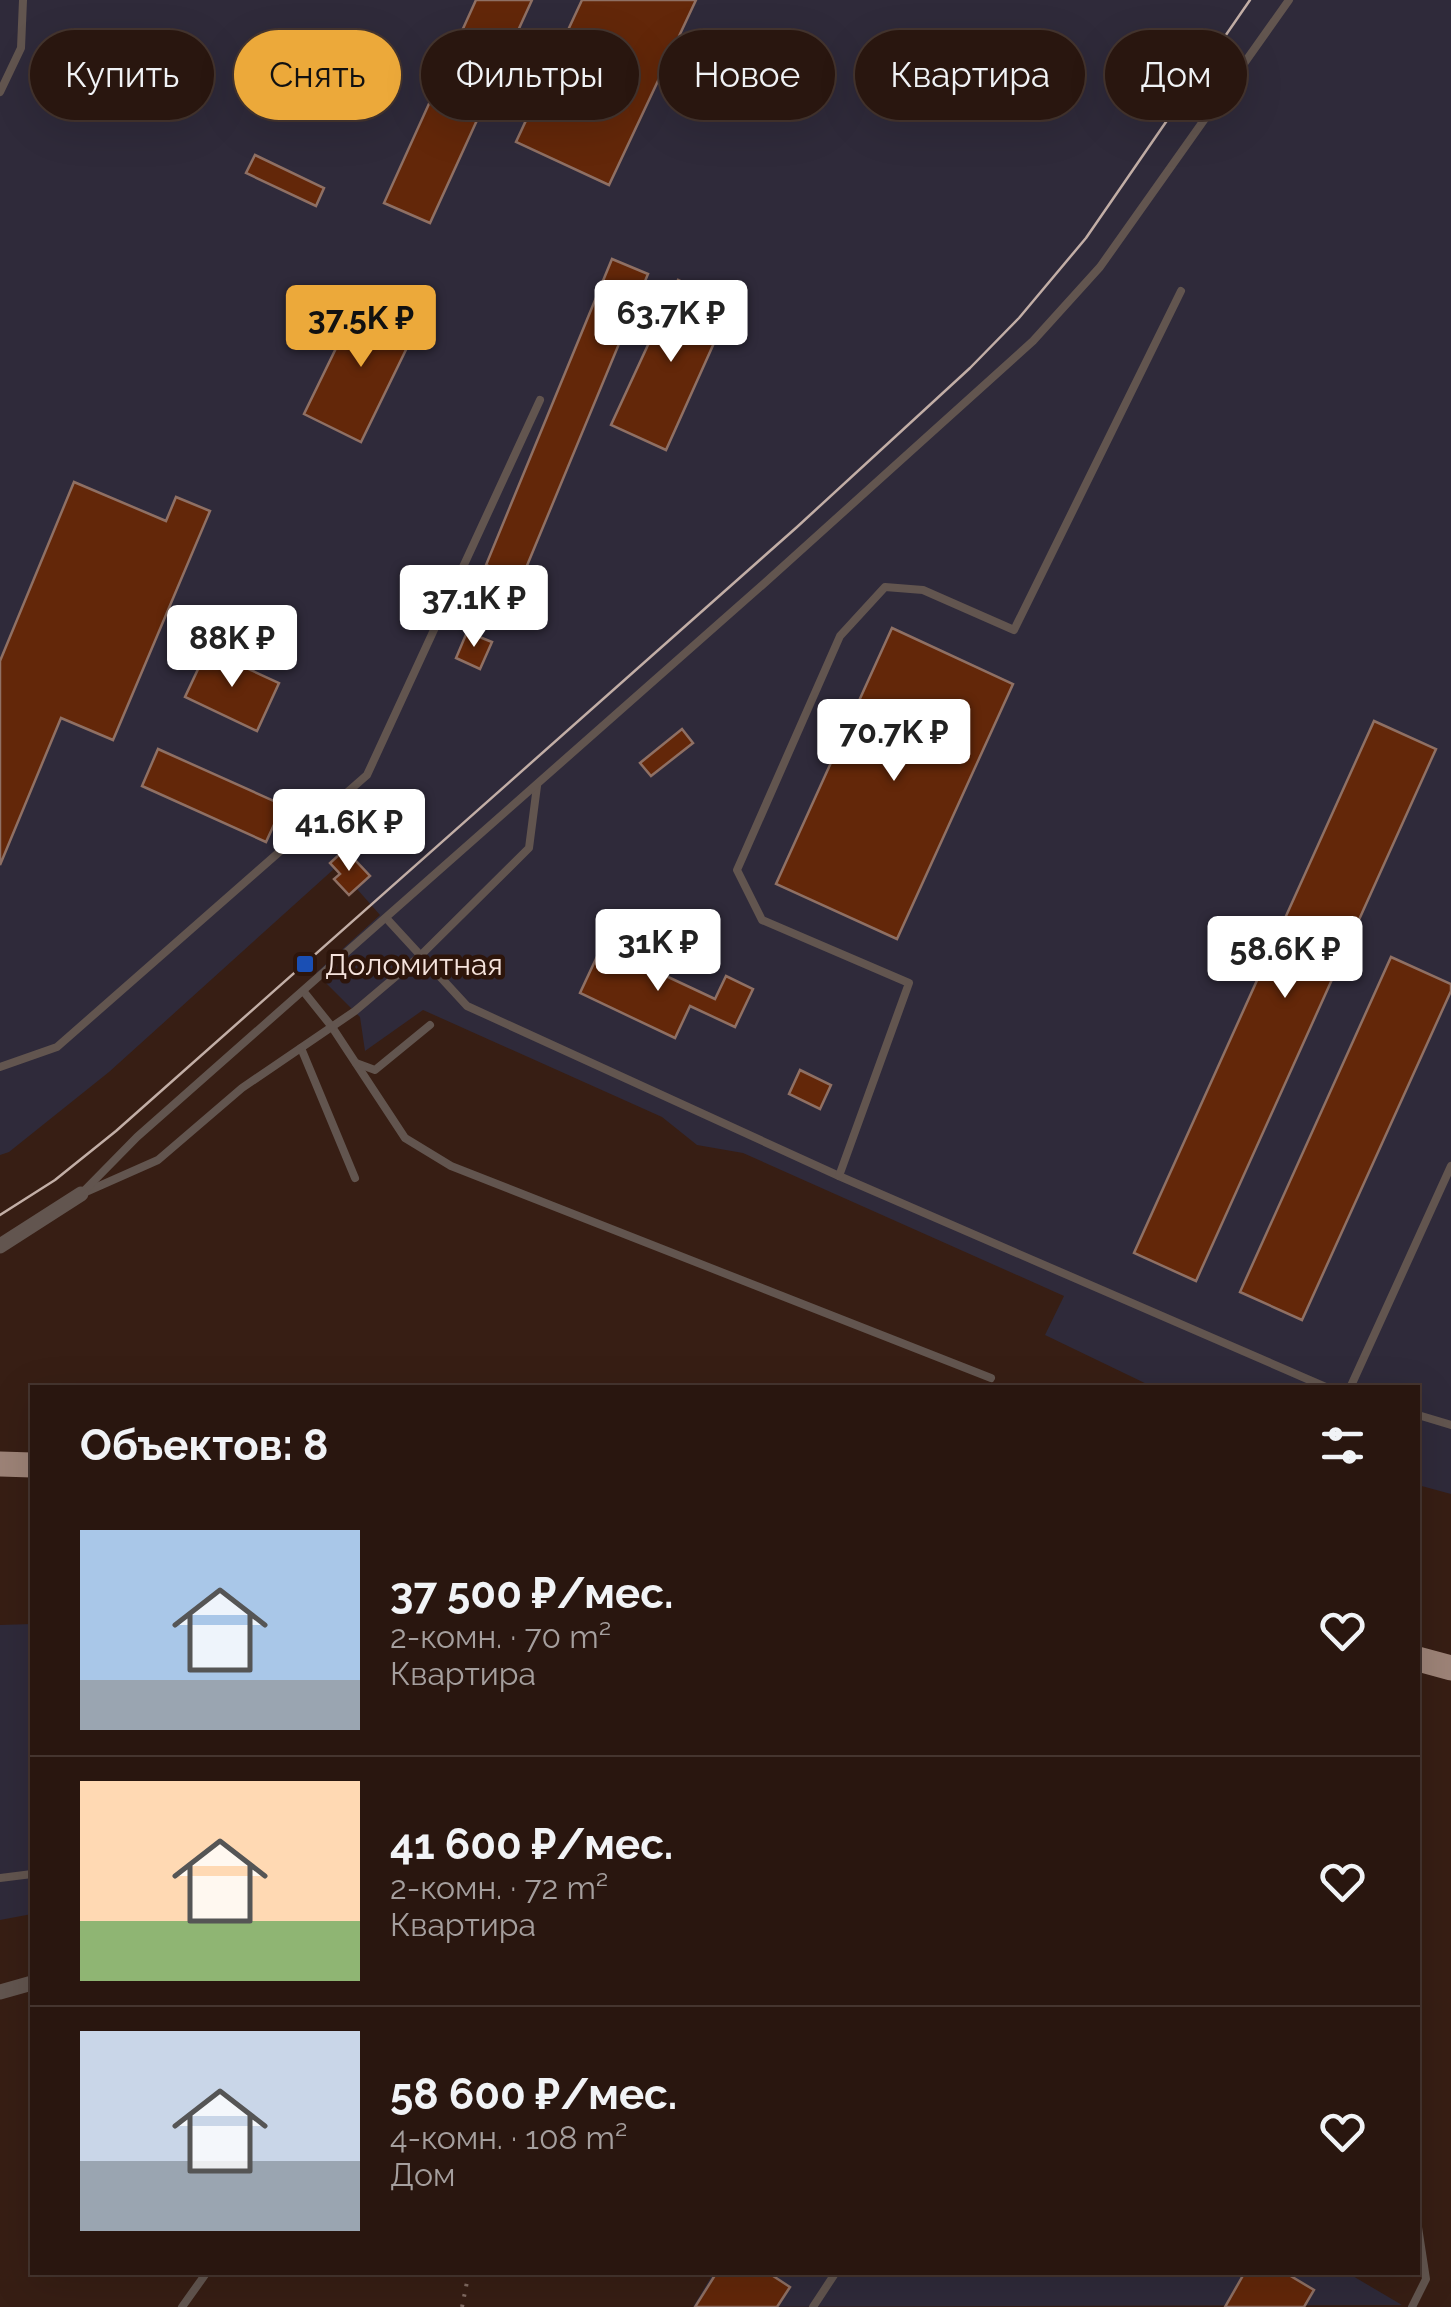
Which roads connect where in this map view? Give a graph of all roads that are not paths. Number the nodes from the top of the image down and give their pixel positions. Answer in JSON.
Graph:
{"nodes":[{"id":1,"x":24,"y":0,"type":"edge"},
{"id":2,"x":1289,"y":0,"type":"edge"},
{"id":3,"x":0,"y":92,"type":"edge"},
{"id":4,"x":1181,"y":291,"type":"dead end"},
{"id":5,"x":540,"y":400,"type":"dead end"},
{"id":6,"x":537,"y":786,"type":"junction"},
{"id":7,"x":388,"y":918,"type":"junction"},
{"id":8,"x":420,"y":956,"type":"junction"},
{"id":9,"x":304,"y":992,"type":"junction"},
{"id":10,"x":430,"y":1025,"type":"dead end"},
{"id":11,"x":332,"y":1027,"type":"junction"},
{"id":12,"x":301,"y":1048,"type":"junction"},
{"id":13,"x":356,"y":1064,"type":"junction"},
{"id":14,"x":0,"y":1067,"type":"edge"},
{"id":15,"x":1451,"y":1166,"type":"edge"},
{"id":16,"x":839,"y":1176,"type":"junction"},
{"id":17,"x":355,"y":1178,"type":"dead end"},
{"id":18,"x":81,"y":1194,"type":"junction"},
{"id":19,"x":0,"y":1246,"type":"edge"},
{"id":20,"x":991,"y":1378,"type":"dead end"},
{"id":21,"x":1321,"y":1385,"type":"edge"},
{"id":22,"x":1351,"y":1385,"type":"edge"},
{"id":23,"x":1420,"y":1416,"type":"edge"},
{"id":24,"x":1451,"y":1425,"type":"edge"},
{"id":25,"x":0,"y":1464,"type":"edge"},
{"id":26,"x":30,"y":1464,"type":"edge"},
{"id":27,"x":1420,"y":1660,"type":"edge"},
{"id":28,"x":1451,"y":1668,"type":"edge"},
{"id":29,"x":30,"y":1874,"type":"edge"},
{"id":30,"x":0,"y":1878,"type":"edge"},
{"id":31,"x":30,"y":1984,"type":"edge"},
{"id":32,"x":0,"y":1992,"type":"edge"},
{"id":33,"x":1420,"y":2240,"type":"edge"},
{"id":34,"x":205,"y":2275,"type":"edge"},
{"id":35,"x":831,"y":2275,"type":"edge"},
{"id":36,"x":182,"y":2307,"type":"edge"},
{"id":37,"x":813,"y":2307,"type":"edge"},
{"id":38,"x":1412,"y":2307,"type":"edge"}],
"edges":[{"from":1,"to":3,"type":"lane"},
{"from":2,"to":6,"type":"lane"},
{"from":4,"to":16,"type":"lane"},
{"from":5,"to":14,"type":"lane"},
{"from":6,"to":7,"type":"lane"},
{"from":6,"to":8,"type":"lane"},
{"from":7,"to":8,"type":"lane"},
{"from":7,"to":9,"type":"lane"},
{"from":8,"to":11,"type":"lane"},
{"from":8,"to":16,"type":"lane"},
{"from":9,"to":11,"type":"lane"},
{"from":9,"to":18,"type":"lane"},
{"from":10,"to":13,"type":"lane"},
{"from":11,"to":12,"type":"lane"},
{"from":11,"to":13,"type":"lane"},
{"from":12,"to":17,"type":"lane"},
{"from":12,"to":18,"type":"lane"},
{"from":13,"to":20,"type":"lane"},
{"from":15,"to":22,"type":"lane"},
{"from":16,"to":21,"type":"lane"},
{"from":18,"to":19,"type":"street"},
{"from":23,"to":24,"type":"lane"},
{"from":25,"to":26,"type":"main road"},
{"from":27,"to":28,"type":"main road"},
{"from":29,"to":30,"type":"lane"},
{"from":31,"to":32,"type":"street"},
{"from":33,"to":38,"type":"lane"},
{"from":34,"to":36,"type":"lane"},
{"from":35,"to":37,"type":"lane"}]}
